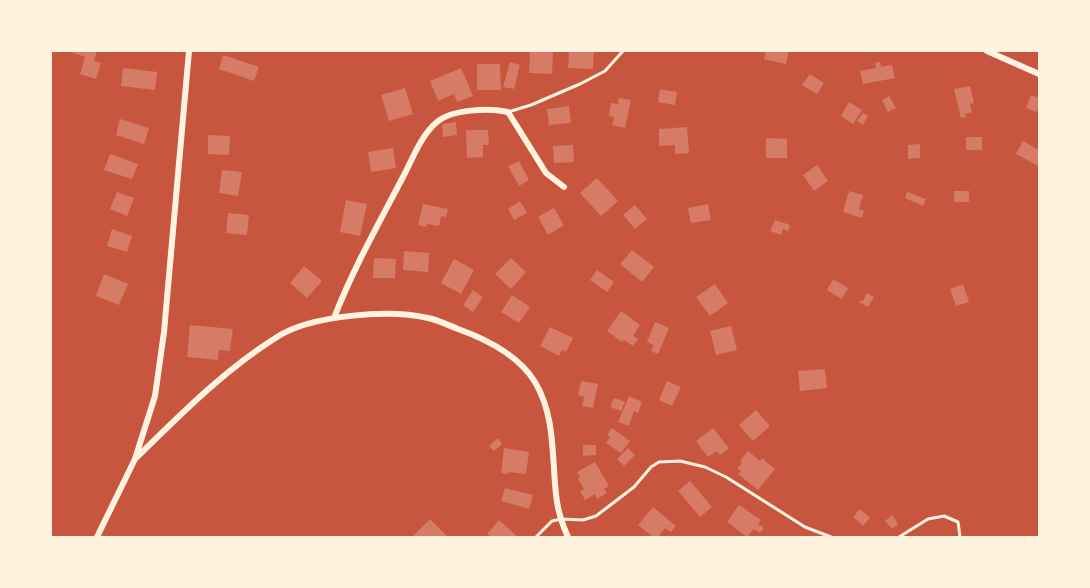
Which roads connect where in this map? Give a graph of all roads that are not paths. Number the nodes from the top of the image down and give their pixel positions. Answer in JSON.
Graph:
{"nodes":[{"id":1,"x":189,"y":51,"type":"edge"},
{"id":2,"x":623,"y":51,"type":"edge"},
{"id":3,"x":987,"y":51,"type":"edge"},
{"id":4,"x":1039,"y":74,"type":"edge"},
{"id":5,"x":508,"y":112,"type":"junction"},
{"id":6,"x":564,"y":187,"type":"dead end"},
{"id":7,"x":334,"y":318,"type":"junction"},
{"id":8,"x":135,"y":459,"type":"junction"},
{"id":9,"x":561,"y":519,"type":"junction"},
{"id":10,"x":97,"y":537,"type":"edge"},
{"id":11,"x":536,"y":537,"type":"edge"},
{"id":12,"x":568,"y":537,"type":"edge"},
{"id":13,"x":831,"y":537,"type":"edge"},
{"id":14,"x":899,"y":537,"type":"edge"},
{"id":15,"x":960,"y":537,"type":"edge"}],
"edges":[{"from":1,"to":8,"type":"street"},
{"from":2,"to":5,"type":"lane"},
{"from":3,"to":4,"type":"street"},
{"from":5,"to":6,"type":"street"},
{"from":5,"to":7,"type":"street"},
{"from":7,"to":8,"type":"street"},
{"from":7,"to":9,"type":"street"},
{"from":8,"to":10,"type":"street"},
{"from":9,"to":11,"type":"lane"},
{"from":9,"to":12,"type":"street"},
{"from":9,"to":13,"type":"lane"},
{"from":14,"to":15,"type":"lane"}]}
